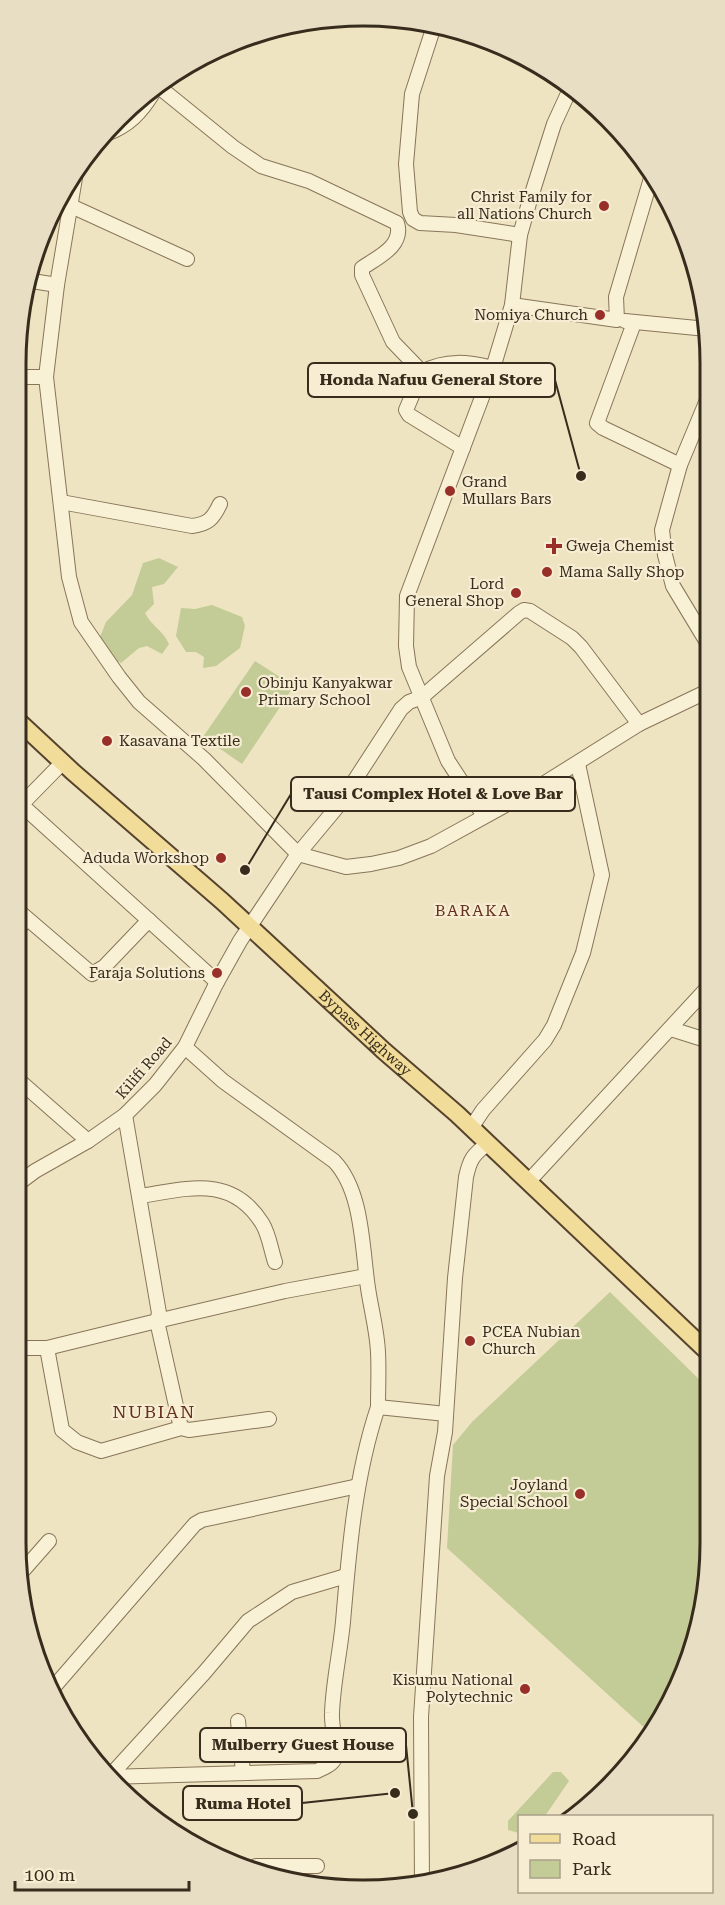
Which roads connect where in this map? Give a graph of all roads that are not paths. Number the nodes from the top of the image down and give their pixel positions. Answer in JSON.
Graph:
{"nodes":[{"id":1,"x":432,"y":33,"type":"edge"},
{"id":2,"x":163,"y":90,"type":"edge"},
{"id":3,"x":567,"y":95,"type":"edge"},
{"id":4,"x":145,"y":105,"type":"edge"},
{"id":5,"x":122,"y":126,"type":"edge"},
{"id":6,"x":649,"y":186,"type":"edge"},
{"id":7,"x":74,"y":189,"type":"edge"},
{"id":8,"x":72,"y":206,"type":"junction"},
{"id":9,"x":520,"y":235,"type":"junction"},
{"id":10,"x":187,"y":259,"type":"dead end"},
{"id":11,"x":36,"y":282,"type":"edge"},
{"id":12,"x":57,"y":285,"type":"junction"},
{"id":13,"x":512,"y":305,"type":"junction"},
{"id":14,"x":617,"y":320,"type":"junction"},
{"id":15,"x":634,"y":323,"type":"junction"},
{"id":16,"x":698,"y":328,"type":"edge"},
{"id":17,"x":493,"y":368,"type":"junction"},
{"id":18,"x":422,"y":372,"type":"junction"},
{"id":19,"x":26,"y":377,"type":"edge"},
{"id":20,"x":46,"y":377,"type":"junction"},
{"id":21,"x":700,"y":437,"type":"edge"},
{"id":22,"x":463,"y":448,"type":"junction"},
{"id":23,"x":680,"y":465,"type":"junction"},
{"id":24,"x":62,"y":502,"type":"junction"},
{"id":25,"x":220,"y":504,"type":"dead end"},
{"id":26,"x":700,"y":631,"type":"edge"},
{"id":27,"x":700,"y":695,"type":"edge"},
{"id":28,"x":422,"y":697,"type":"junction"},
{"id":29,"x":639,"y":724,"type":"junction"},
{"id":30,"x":26,"y":728,"type":"edge"},
{"id":31,"x":63,"y":762,"type":"junction"},
{"id":32,"x":578,"y":764,"type":"junction"},
{"id":33,"x":26,"y":797,"type":"edge"},
{"id":34,"x":26,"y":813,"type":"edge"},
{"id":35,"x":484,"y":816,"type":"junction"},
{"id":36,"x":298,"y":854,"type":"junction"},
{"id":37,"x":27,"y":919,"type":"edge"},
{"id":38,"x":149,"y":920,"type":"junction"},
{"id":39,"x":250,"y":928,"type":"junction"},
{"id":40,"x":216,"y":982,"type":"junction"},
{"id":41,"x":700,"y":997,"type":"edge"},
{"id":42,"x":671,"y":1029,"type":"junction"},
{"id":43,"x":700,"y":1038,"type":"edge"},
{"id":44,"x":185,"y":1047,"type":"junction"},
{"id":45,"x":26,"y":1087,"type":"edge"},
{"id":46,"x":124,"y":1115,"type":"junction"},
{"id":47,"x":471,"y":1128,"type":"junction"},
{"id":48,"x":88,"y":1141,"type":"junction"},
{"id":49,"x":487,"y":1144,"type":"junction"},
{"id":50,"x":26,"y":1178,"type":"edge"},
{"id":51,"x":528,"y":1182,"type":"junction"},
{"id":52,"x":140,"y":1196,"type":"junction"},
{"id":53,"x":275,"y":1262,"type":"dead end"},
{"id":54,"x":366,"y":1276,"type":"junction"},
{"id":55,"x":157,"y":1322,"type":"junction"},
{"id":56,"x":700,"y":1342,"type":"edge"},
{"id":57,"x":26,"y":1348,"type":"edge"},
{"id":58,"x":47,"y":1348,"type":"junction"},
{"id":59,"x":378,"y":1407,"type":"junction"},
{"id":60,"x":446,"y":1414,"type":"junction"},
{"id":61,"x":269,"y":1419,"type":"dead end"},
{"id":62,"x":181,"y":1428,"type":"junction"},
{"id":63,"x":358,"y":1486,"type":"junction"},
{"id":64,"x":49,"y":1541,"type":"dead end"},
{"id":65,"x":26,"y":1567,"type":"edge"},
{"id":66,"x":346,"y":1576,"type":"junction"},
{"id":67,"x":57,"y":1684,"type":"edge"},
{"id":68,"x":238,"y":1721,"type":"dead end"},
{"id":69,"x":114,"y":1770,"type":"edge"},
{"id":70,"x":243,"y":1772,"type":"junction"},
{"id":71,"x":120,"y":1777,"type":"edge"},
{"id":72,"x":268,"y":1866,"type":"edge"},
{"id":73,"x":317,"y":1866,"type":"dead end"},
{"id":74,"x":422,"y":1874,"type":"edge"}],
"edges":[{"from":1,"to":9,"type":"street"},
{"from":2,"to":18,"type":"street"},
{"from":3,"to":9,"type":"street"},
{"from":4,"to":5,"type":"street"},
{"from":6,"to":14,"type":"street"},
{"from":7,"to":8,"type":"street"},
{"from":8,"to":10,"type":"street"},
{"from":8,"to":12,"type":"street"},
{"from":9,"to":13,"type":"street"},
{"from":11,"to":12,"type":"street"},
{"from":12,"to":20,"type":"street"},
{"from":13,"to":14,"type":"street"},
{"from":13,"to":17,"type":"street"},
{"from":14,"to":15,"type":"street"},
{"from":15,"to":16,"type":"street"},
{"from":15,"to":23,"type":"street"},
{"from":17,"to":18,"type":"street"},
{"from":17,"to":22,"type":"street"},
{"from":18,"to":22,"type":"street"},
{"from":19,"to":20,"type":"street"},
{"from":20,"to":24,"type":"street"},
{"from":21,"to":23,"type":"street"},
{"from":22,"to":28,"type":"street"},
{"from":23,"to":26,"type":"street"},
{"from":24,"to":25,"type":"street"},
{"from":24,"to":36,"type":"street"},
{"from":27,"to":29,"type":"street"},
{"from":28,"to":29,"type":"street","name":"Kilifi Road"},
{"from":28,"to":35,"type":"street"},
{"from":28,"to":36,"type":"street","name":"Kilifi Road"},
{"from":29,"to":32,"type":"street"},
{"from":30,"to":31,"type":"main road","name":"Bypass Highway"},
{"from":31,"to":33,"type":"street"},
{"from":31,"to":39,"type":"main road","name":"Bypass Highway"},
{"from":32,"to":35,"type":"street"},
{"from":32,"to":47,"type":"street"},
{"from":34,"to":38,"type":"street"},
{"from":35,"to":36,"type":"street"},
{"from":36,"to":39,"type":"street","name":"Kilifi Road"},
{"from":37,"to":38,"type":"street"},
{"from":38,"to":40,"type":"street"},
{"from":39,"to":40,"type":"street","name":"Kilifi Road"},
{"from":39,"to":47,"type":"main road","name":"Bypass Highway"},
{"from":40,"to":44,"type":"street","name":"Kilifi Road"},
{"from":41,"to":42,"type":"street"},
{"from":42,"to":43,"type":"street"},
{"from":42,"to":51,"type":"street"},
{"from":44,"to":46,"type":"street","name":"Kilifi Road"},
{"from":44,"to":54,"type":"street"},
{"from":45,"to":48,"type":"street"},
{"from":46,"to":48,"type":"street","name":"Kilifi Road"},
{"from":46,"to":52,"type":"street"},
{"from":47,"to":49,"type":"main road","name":"Bypass Highway"},
{"from":48,"to":50,"type":"street","name":"Kilifi Road"},
{"from":49,"to":51,"type":"main road","name":"Bypass Highway"},
{"from":49,"to":60,"type":"street"},
{"from":51,"to":56,"type":"main road","name":"Bypass Highway"},
{"from":52,"to":53,"type":"street"},
{"from":52,"to":55,"type":"street"},
{"from":54,"to":55,"type":"street"},
{"from":54,"to":59,"type":"street"},
{"from":55,"to":58,"type":"street"},
{"from":55,"to":62,"type":"street"},
{"from":57,"to":58,"type":"street"},
{"from":58,"to":62,"type":"street"},
{"from":59,"to":60,"type":"street"},
{"from":59,"to":63,"type":"street"},
{"from":60,"to":74,"type":"street"},
{"from":61,"to":62,"type":"street"},
{"from":63,"to":66,"type":"street"},
{"from":63,"to":67,"type":"street"},
{"from":64,"to":65,"type":"street"},
{"from":66,"to":69,"type":"street"},
{"from":66,"to":70,"type":"street"},
{"from":68,"to":70,"type":"street"},
{"from":70,"to":71,"type":"street"},
{"from":72,"to":73,"type":"street"}]}
